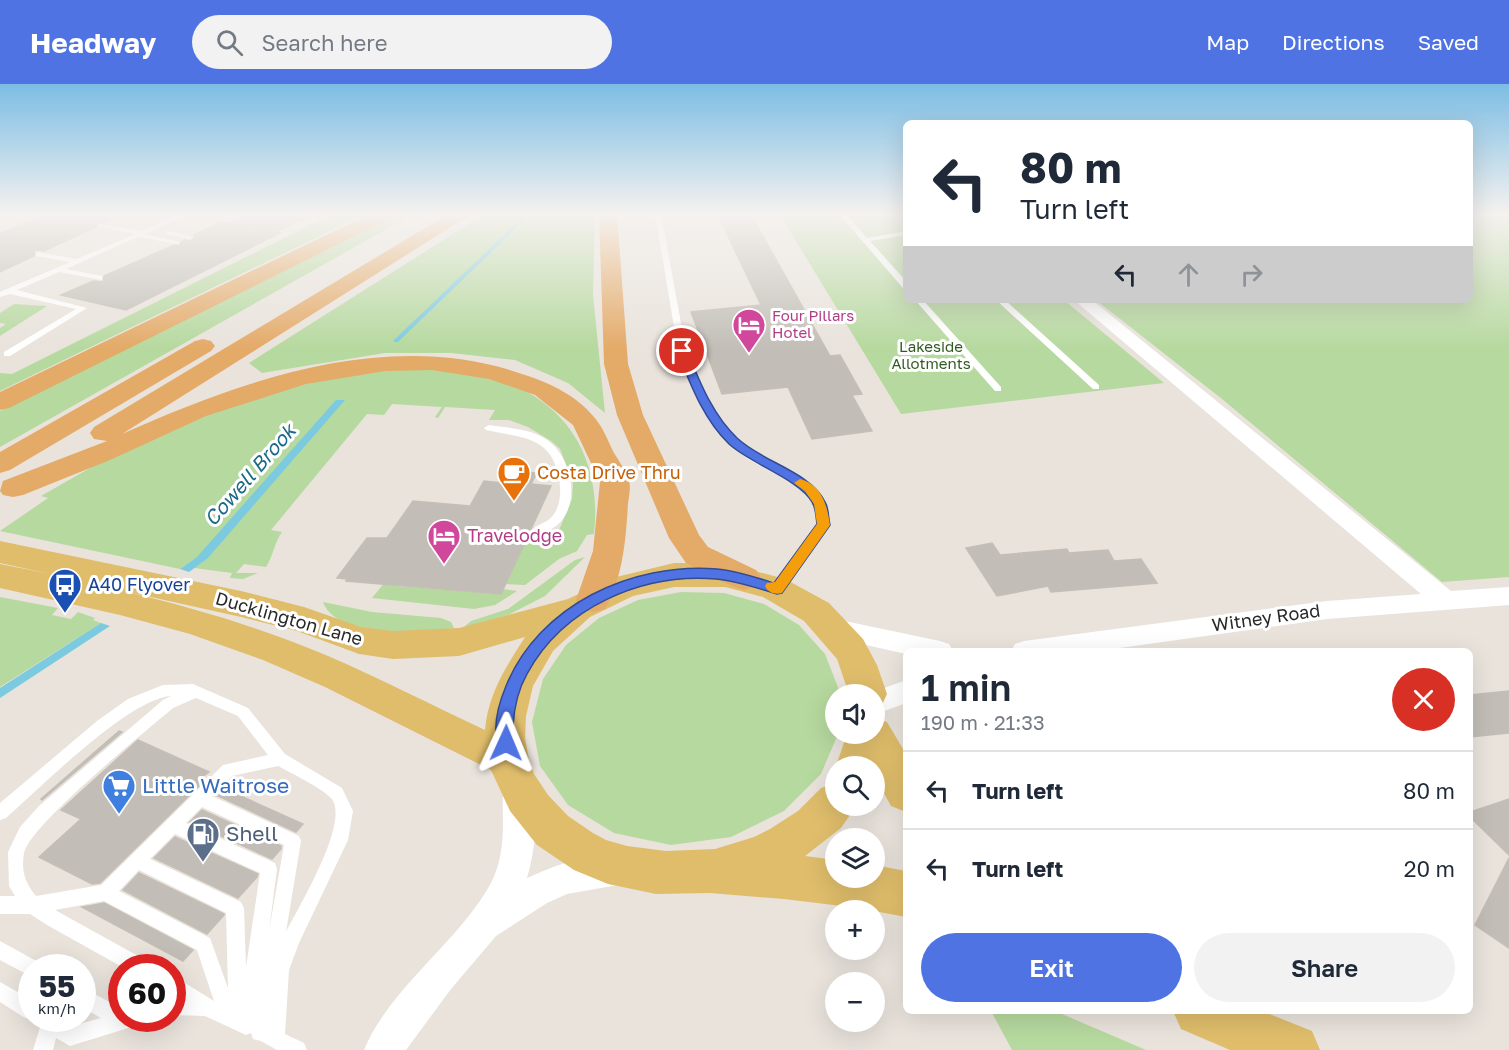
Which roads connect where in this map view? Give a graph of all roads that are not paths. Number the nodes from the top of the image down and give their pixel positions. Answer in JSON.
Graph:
{"nodes":[{"id":1,"x":29,"y":258,"type":"dead end"},
{"id":2,"x":61,"y":258,"type":"edge"},
{"id":3,"x":84,"y":258,"type":"edge"},
{"id":4,"x":295,"y":258,"type":"edge"},
{"id":5,"x":361,"y":258,"type":"edge"},
{"id":6,"x":387,"y":258,"type":"edge"},
{"id":7,"x":610,"y":258,"type":"edge"},
{"id":8,"x":665,"y":258,"type":"edge"},
{"id":9,"x":881,"y":258,"type":"edge"},
{"id":10,"x":77,"y":261,"type":"junction"},
{"id":11,"x":62,"y":268,"type":"junction"},
{"id":12,"x":99,"y":278,"type":"dead end"},
{"id":13,"x":903,"y":283,"type":"edge"},
{"id":14,"x":4,"y":293,"type":"edge"},
{"id":15,"x":922,"y":303,"type":"edge"},
{"id":16,"x":1003,"y":303,"type":"edge"},
{"id":17,"x":1086,"y":303,"type":"edge"},
{"id":18,"x":7,"y":354,"type":"dead end"},
{"id":19,"x":1096,"y":387,"type":"dead end"},
{"id":20,"x":998,"y":389,"type":"dead end"},
{"id":21,"x":0,"y":402,"type":"edge"},
{"id":22,"x":489,"y":428,"type":"dead end"},
{"id":23,"x":4,"y":483,"type":"edge"},
{"id":24,"x":538,"y":531,"type":"dead end"},
{"id":25,"x":0,"y":552,"type":"edge"},
{"id":26,"x":0,"y":576,"type":"edge"},
{"id":27,"x":744,"y":578,"type":"junction"},
{"id":28,"x":777,"y":589,"type":"junction"},
{"id":29,"x":1509,"y":596,"type":"edge"},
{"id":30,"x":1447,"y":603,"type":"junction"},
{"id":31,"x":585,"y":605,"type":"junction"},
{"id":32,"x":835,"y":629,"type":"junction"},
{"id":33,"x":926,"y":648,"type":"edge"},
{"id":34,"x":1046,"y":648,"type":"edge"},
{"id":35,"x":865,"y":684,"type":"edge"},
{"id":36,"x":197,"y":692,"type":"junction"},
{"id":37,"x":903,"y":692,"type":"edge"},
{"id":38,"x":885,"y":700,"type":"edge"},
{"id":39,"x":879,"y":744,"type":"edge"},
{"id":40,"x":280,"y":759,"type":"junction"},
{"id":41,"x":512,"y":772,"type":"junction"},
{"id":42,"x":903,"y":788,"type":"edge"},
{"id":43,"x":199,"y":798,"type":"junction"},
{"id":44,"x":0,"y":813,"type":"edge"},
{"id":45,"x":825,"y":813,"type":"edge"},
{"id":46,"x":173,"y":825,"type":"junction"},
{"id":47,"x":137,"y":861,"type":"junction"},
{"id":48,"x":626,"y":868,"type":"junction"},
{"id":49,"x":706,"y":871,"type":"junction"},
{"id":50,"x":105,"y":893,"type":"junction"},
{"id":51,"x":903,"y":893,"type":"edge"},
{"id":52,"x":0,"y":905,"type":"edge"},
{"id":53,"x":33,"y":905,"type":"junction"},
{"id":54,"x":486,"y":923,"type":"junction"},
{"id":55,"x":0,"y":950,"type":"edge"},
{"id":56,"x":117,"y":954,"type":"edge"},
{"id":57,"x":18,"y":960,"type":"edge"},
{"id":58,"x":0,"y":992,"type":"edge"},
{"id":59,"x":186,"y":994,"type":"edge"},
{"id":60,"x":18,"y":1003,"type":"edge"},
{"id":61,"x":186,"y":1006,"type":"edge"},
{"id":62,"x":205,"y":1007,"type":"junction"},
{"id":63,"x":1206,"y":1014,"type":"edge"},
{"id":64,"x":249,"y":1027,"type":"junction"},
{"id":65,"x":45,"y":1032,"type":"edge"},
{"id":66,"x":64,"y":1032,"type":"edge"},
{"id":67,"x":84,"y":1032,"type":"edge"},
{"id":68,"x":43,"y":1050,"type":"edge"},
{"id":69,"x":297,"y":1050,"type":"edge"},
{"id":70,"x":383,"y":1050,"type":"edge"},
{"id":71,"x":1293,"y":1050,"type":"edge"}],
"edges":[{"from":1,"to":11,"type":"lane"},
{"from":2,"to":10,"type":"lane"},
{"from":3,"to":10,"type":"lane"},
{"from":4,"to":21,"type":"highway"},
{"from":5,"to":23,"type":"highway"},
{"from":6,"to":23,"type":"highway"},
{"from":7,"to":27,"type":"highway"},
{"from":8,"to":28,"type":"lane"},
{"from":9,"to":13,"type":"lane"},
{"from":10,"to":11,"type":"lane"},
{"from":11,"to":12,"type":"lane"},
{"from":11,"to":14,"type":"lane"},
{"from":14,"to":18,"type":"lane"},
{"from":15,"to":20,"type":"lane"},
{"from":16,"to":19,"type":"lane"},
{"from":17,"to":30,"type":"street"},
{"from":22,"to":24,"type":"lane"},
{"from":23,"to":31,"type":"highway"},
{"from":25,"to":31,"type":"main road","name":"Ducklington Lane"},
{"from":26,"to":41,"type":"main road","name":"Ducklington Lane"},
{"from":27,"to":28,"type":"main road"},
{"from":27,"to":31,"type":"main road"},
{"from":28,"to":32,"type":"main road"},
{"from":29,"to":30,"type":"street","name":"Witney Road"},
{"from":30,"to":34,"type":"street","name":"Witney Road"},
{"from":31,"to":41,"type":"main road"},
{"from":32,"to":33,"type":"street"},
{"from":32,"to":35,"type":"main road"},
{"from":36,"to":40,"type":"lane"},
{"from":36,"to":44,"type":"lane"},
{"from":36,"to":53,"type":"lane"},
{"from":37,"to":38,"type":"street"},
{"from":39,"to":42,"type":"main road"},
{"from":40,"to":43,"type":"lane"},
{"from":40,"to":64,"type":"lane"},
{"from":41,"to":48,"type":"main road"},
{"from":41,"to":54,"type":"street"},
{"from":43,"to":46,"type":"lane"},
{"from":43,"to":64,"type":"lane"},
{"from":45,"to":49,"type":"main road"},
{"from":46,"to":47,"type":"lane"},
{"from":46,"to":64,"type":"lane"},
{"from":47,"to":50,"type":"lane"},
{"from":47,"to":64,"type":"lane"},
{"from":48,"to":49,"type":"main road"},
{"from":48,"to":54,"type":"street"},
{"from":49,"to":51,"type":"main road"},
{"from":50,"to":53,"type":"lane"},
{"from":50,"to":64,"type":"lane"},
{"from":52,"to":53,"type":"lane"},
{"from":53,"to":56,"type":"lane"},
{"from":54,"to":70,"type":"street"},
{"from":55,"to":57,"type":"lane"},
{"from":58,"to":60,"type":"lane"},
{"from":59,"to":62,"type":"lane"},
{"from":61,"to":62,"type":"lane"},
{"from":62,"to":64,"type":"lane"},
{"from":63,"to":71,"type":"main road"},
{"from":64,"to":69,"type":"lane"},
{"from":65,"to":68,"type":"lane"},
{"from":66,"to":67,"type":"lane"}]}
